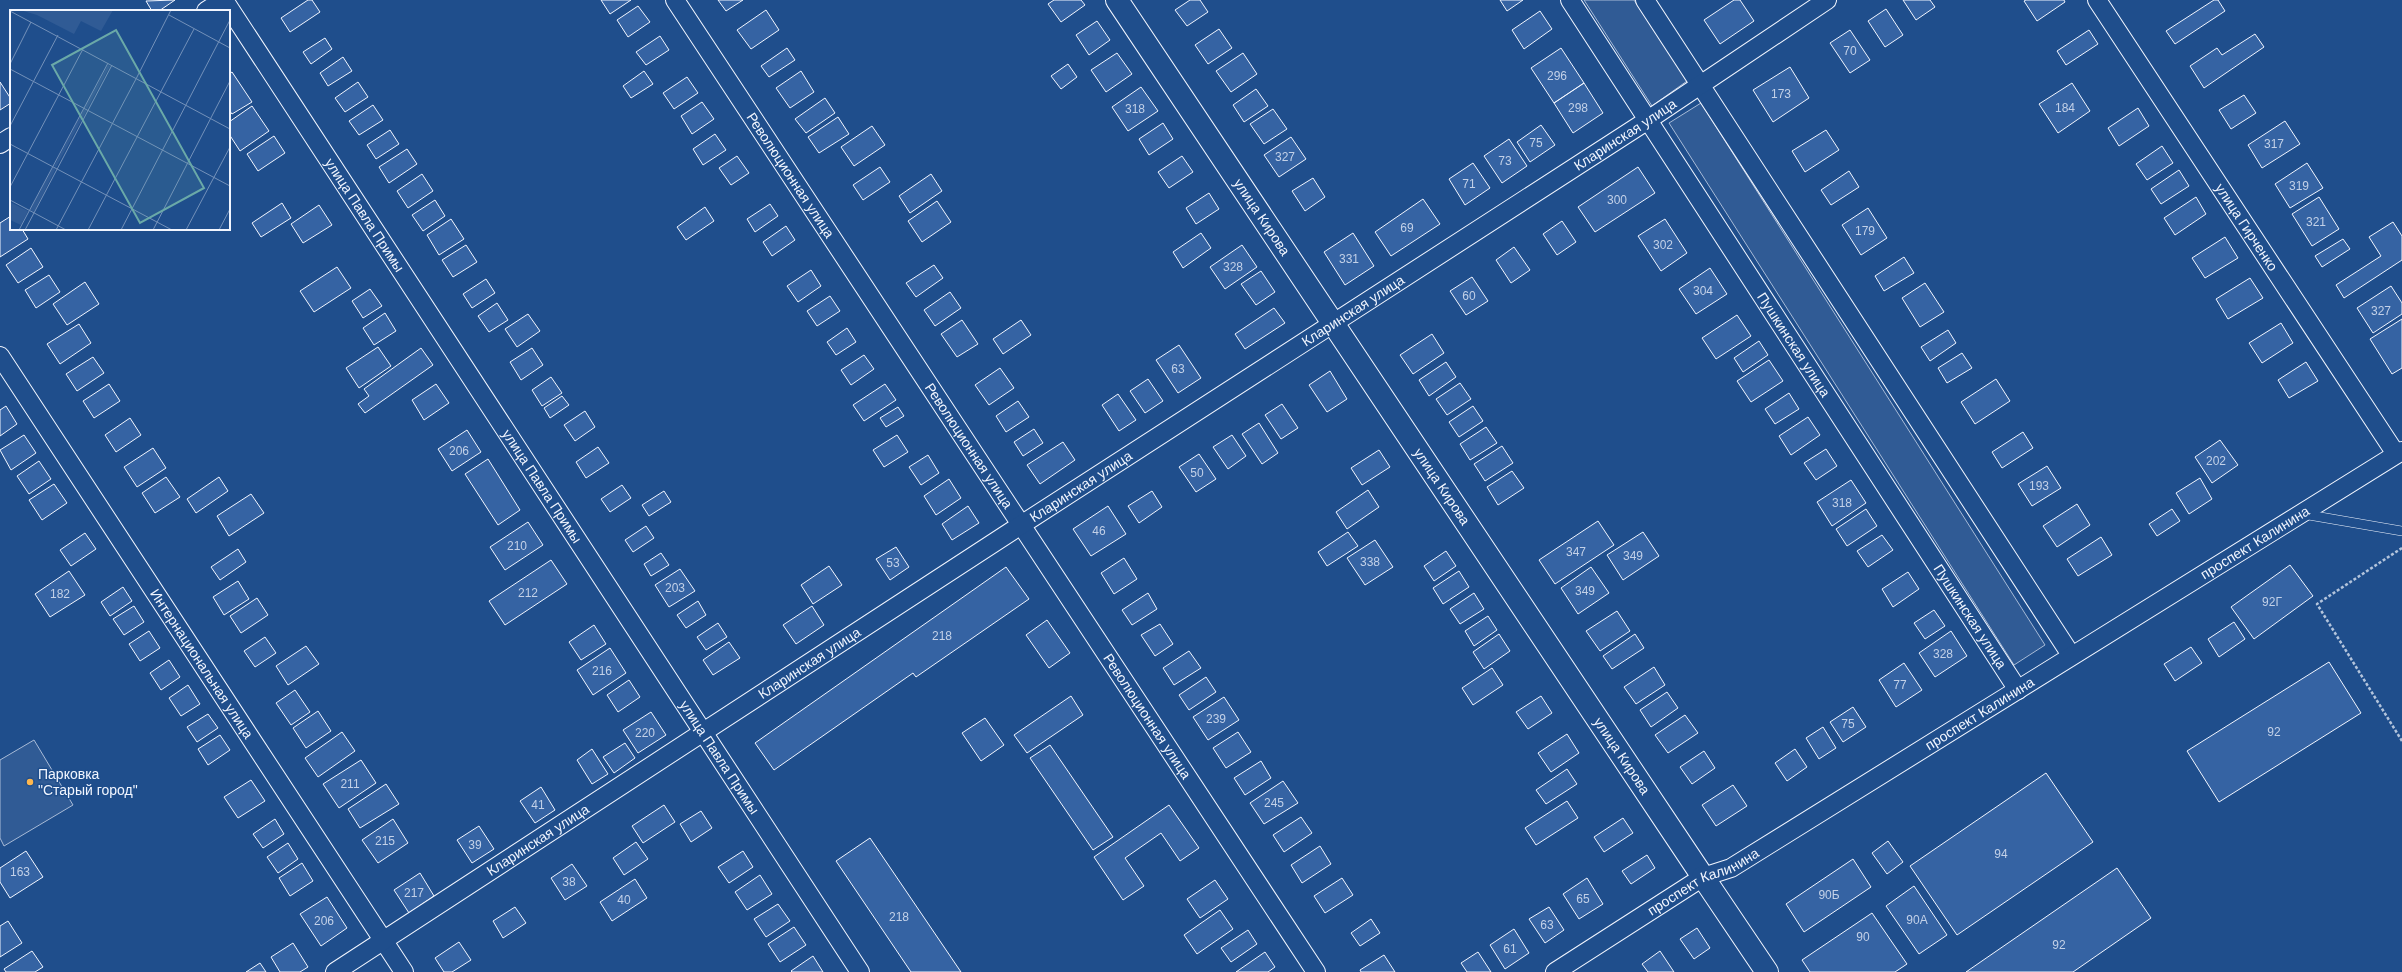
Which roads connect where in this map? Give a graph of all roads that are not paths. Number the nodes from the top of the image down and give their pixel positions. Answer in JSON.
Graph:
{"nodes":[{"id":1,"x":223,"y":0,"type":"edge"},
{"id":2,"x":675,"y":0,"type":"edge"},
{"id":3,"x":1118,"y":0,"type":"edge"},
{"id":4,"x":1570,"y":0,"type":"edge"},
{"id":5,"x":1645,"y":0,"type":"edge"},
{"id":6,"x":1826,"y":0,"type":"edge"},
{"id":7,"x":2097,"y":0,"type":"edge"},
{"id":8,"x":208,"y":10,"type":"edge"},
{"id":9,"x":230,"y":10,"type":"edge"},
{"id":10,"x":230,"y":11,"type":"edge"},
{"id":11,"x":1700,"y":85,"type":"junction"},
{"id":12,"x":1648,"y":120,"type":"junction"},
{"id":13,"x":10,"y":138,"type":"edge"},
{"id":14,"x":0,"y":144,"type":"edge"},
{"id":15,"x":1332,"y":324,"type":"junction"},
{"id":16,"x":0,"y":356,"type":"edge"},
{"id":17,"x":2399,"y":453,"type":"edge"},
{"id":18,"x":2298,"y":513,"type":"junction"},
{"id":19,"x":1021,"y":525,"type":"junction"},
{"id":20,"x":2402,"y":531,"type":"edge"},
{"id":21,"x":2071,"y":656,"type":"junction"},
{"id":22,"x":2018,"y":690,"type":"junction"},
{"id":23,"x":703,"y":733,"type":"junction"},
{"id":24,"x":1703,"y":877,"type":"junction"},
{"id":25,"x":384,"y":941,"type":"junction"},
{"id":26,"x":335,"y":972,"type":"edge"},
{"id":27,"x":404,"y":972,"type":"edge"},
{"id":28,"x":860,"y":972,"type":"edge"},
{"id":29,"x":1316,"y":972,"type":"edge"},
{"id":30,"x":1555,"y":972,"type":"edge"},
{"id":31,"x":1767,"y":972,"type":"edge"}],
"edges":[{"from":1,"to":8,"type":"street"},
{"from":1,"to":9,"type":"street","name":"улица Павла Примы"},
{"from":2,"to":19,"type":"street","name":"Революционная улица"},
{"from":3,"to":15,"type":"street","name":"улица Кирова"},
{"from":4,"to":12,"type":"street","name":"Пушкинская улица"},
{"from":5,"to":11,"type":"street"},
{"from":6,"to":11,"type":"street","name":"Кларинская улица"},
{"from":7,"to":17,"type":"street","name":"улица Гирченко"},
{"from":10,"to":23,"type":"street","name":"улица Павла Примы"},
{"from":11,"to":12,"type":"street","name":"Кларинская улица"},
{"from":11,"to":21,"type":"street"},
{"from":12,"to":15,"type":"street","name":"Кларинская улица"},
{"from":12,"to":22,"type":"street","name":"Пушкинская улица"},
{"from":13,"to":14,"type":"street"},
{"from":15,"to":19,"type":"street","name":"Кларинская улица"},
{"from":15,"to":24,"type":"street","name":"улица Кирова"},
{"from":16,"to":25,"type":"street","name":"Интернациональная улица"},
{"from":17,"to":18,"type":"street","name":"проспект Калинина"},
{"from":18,"to":20,"type":"lane"},
{"from":18,"to":21,"type":"street","name":"проспект Калинина"},
{"from":19,"to":23,"type":"street","name":"Кларинская улица"},
{"from":19,"to":29,"type":"street","name":"Революционная улица"},
{"from":21,"to":22,"type":"street","name":"проспект Калинина"},
{"from":22,"to":24,"type":"street","name":"проспект Калинина"},
{"from":23,"to":25,"type":"street","name":"Кларинская улица"},
{"from":23,"to":28,"type":"street","name":"улица Павла Примы"},
{"from":24,"to":30,"type":"street","name":"проспект Калинина"},
{"from":24,"to":31,"type":"street","name":"улица Кирова"},
{"from":25,"to":26,"type":"street","name":"Кларинская улица"},
{"from":25,"to":27,"type":"street","name":"Интернациональная улица"}]}
